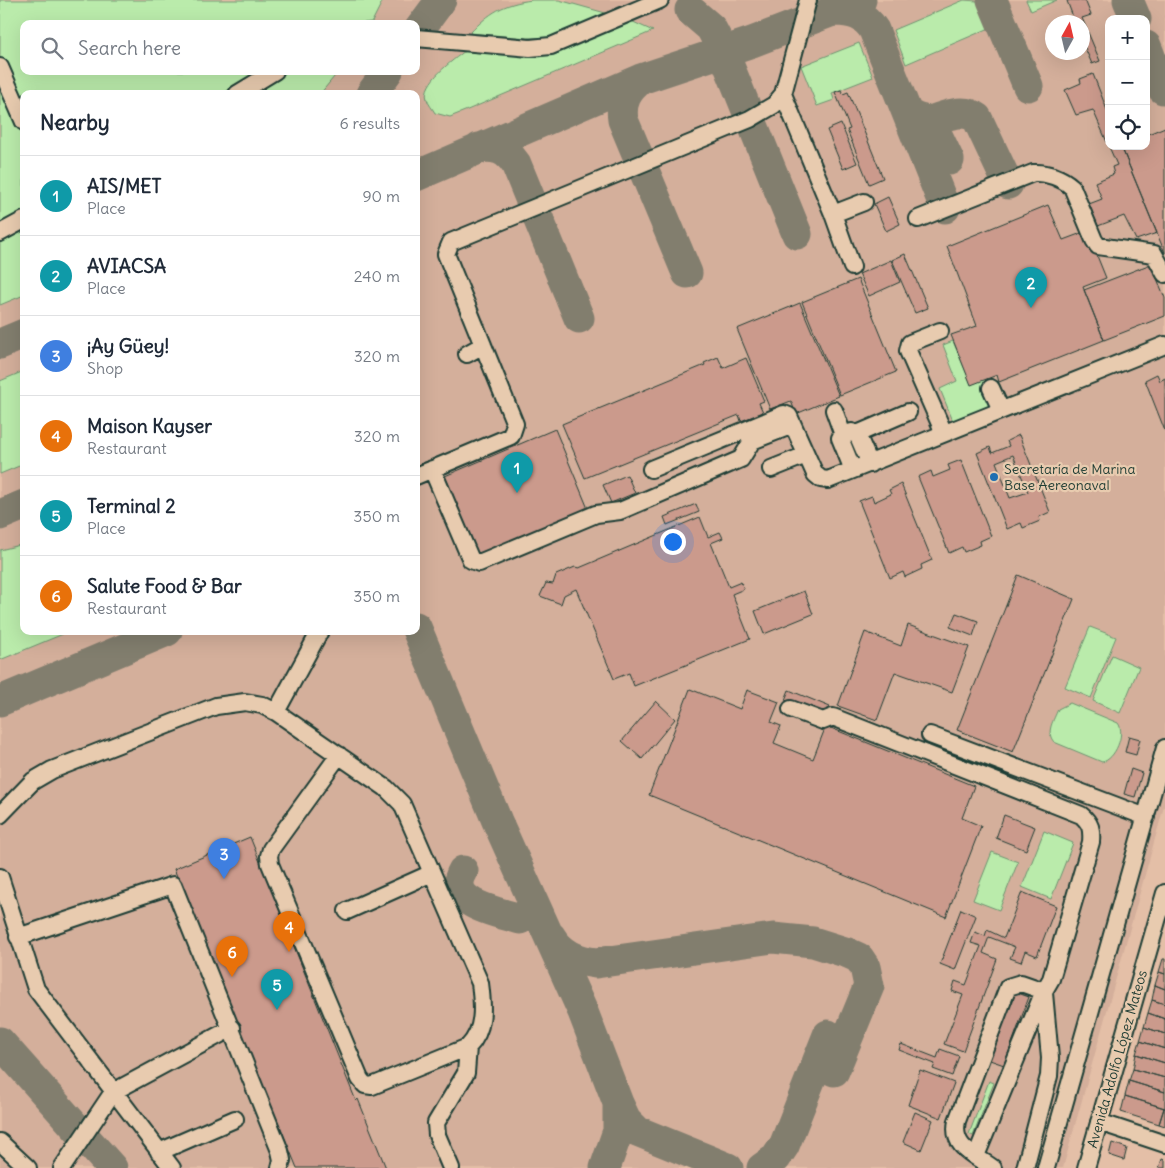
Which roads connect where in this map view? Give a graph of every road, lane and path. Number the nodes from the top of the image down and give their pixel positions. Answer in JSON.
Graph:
{"nodes":[{"id":1,"x":660,"y":0,"type":"edge"},
{"id":2,"x":808,"y":0,"type":"edge"},
{"id":3,"x":420,"y":38,"type":"edge"},
{"id":4,"x":0,"y":67,"type":"edge"},
{"id":5,"x":268,"y":75,"type":"edge"},
{"id":6,"x":244,"y":90,"type":"edge"},
{"id":7,"x":783,"y":94,"type":"junction"},
{"id":8,"x":20,"y":113,"type":"edge"},
{"id":9,"x":864,"y":202,"type":"dead end"},
{"id":10,"x":833,"y":214,"type":"junction"},
{"id":11,"x":918,"y":218,"type":"dead end"},
{"id":12,"x":20,"y":222,"type":"edge"},
{"id":13,"x":0,"y":233,"type":"edge"},
{"id":14,"x":852,"y":267,"type":"dead end"},
{"id":15,"x":1165,"y":274,"type":"edge"},
{"id":16,"x":940,"y":331,"type":"dead end"},
{"id":17,"x":483,"y":345,"type":"junction"},
{"id":18,"x":1165,"y":345,"type":"edge"},
{"id":19,"x":467,"y":354,"type":"dead end"},
{"id":20,"x":991,"y":388,"type":"dead end"},
{"id":21,"x":834,"y":410,"type":"dead end"},
{"id":22,"x":1001,"y":410,"type":"junction"},
{"id":23,"x":908,"y":412,"type":"dead end"},
{"id":24,"x":793,"y":425,"type":"junction"},
{"id":25,"x":944,"y":433,"type":"junction"},
{"id":26,"x":850,"y":435,"type":"junction"},
{"id":27,"x":806,"y":455,"type":"junction"},
{"id":28,"x":870,"y":464,"type":"junction"},
{"id":29,"x":432,"y":469,"type":"junction"},
{"id":30,"x":651,"y":469,"type":"dead end"},
{"id":31,"x":771,"y":469,"type":"dead end"},
{"id":32,"x":854,"y":470,"type":"junction"},
{"id":33,"x":420,"y":474,"type":"edge"},
{"id":34,"x":318,"y":635,"type":"edge"},
{"id":35,"x":791,"y":709,"type":"dead end"},
{"id":36,"x":276,"y":712,"type":"junction"},
{"id":37,"x":930,"y":735,"type":"dead end"},
{"id":38,"x":1165,"y":748,"type":"edge"},
{"id":39,"x":338,"y":755,"type":"junction"},
{"id":40,"x":0,"y":815,"type":"edge"},
{"id":41,"x":1146,"y":816,"type":"junction"},
{"id":42,"x":432,"y":873,"type":"junction"},
{"id":43,"x":0,"y":877,"type":"edge"},
{"id":44,"x":1165,"y":893,"type":"edge"},
{"id":45,"x":347,"y":911,"type":"dead end"},
{"id":46,"x":18,"y":937,"type":"junction"},
{"id":47,"x":1044,"y":991,"type":"junction"},
{"id":48,"x":232,"y":1028,"type":"junction"},
{"id":49,"x":468,"y":1047,"type":"junction"},
{"id":50,"x":113,"y":1092,"type":"junction"},
{"id":51,"x":235,"y":1119,"type":"dead end"},
{"id":52,"x":1099,"y":1122,"type":"junction"},
{"id":53,"x":0,"y":1142,"type":"edge"},
{"id":54,"x":1165,"y":1144,"type":"edge"},
{"id":55,"x":159,"y":1152,"type":"junction"},
{"id":56,"x":976,"y":1156,"type":"junction"},
{"id":57,"x":28,"y":1168,"type":"edge"},
{"id":58,"x":62,"y":1168,"type":"edge"},
{"id":59,"x":172,"y":1168,"type":"edge"},
{"id":60,"x":280,"y":1168,"type":"edge"},
{"id":61,"x":451,"y":1168,"type":"edge"},
{"id":62,"x":993,"y":1168,"type":"edge"},
{"id":63,"x":1025,"y":1168,"type":"edge"},
{"id":64,"x":1046,"y":1168,"type":"edge"},
{"id":65,"x":1086,"y":1168,"type":"edge"}],
"edges":[{"from":1,"to":3,"type":"street"},
{"from":2,"to":7,"type":"street"},
{"from":4,"to":8,"type":"street"},
{"from":5,"to":6,"type":"street"},
{"from":7,"to":10,"type":"street"},
{"from":7,"to":17,"type":"street"},
{"from":9,"to":10,"type":"street"},
{"from":10,"to":14,"type":"street"},
{"from":11,"to":15,"type":"street"},
{"from":12,"to":13,"type":"street"},
{"from":16,"to":25,"type":"street"},
{"from":17,"to":19,"type":"street"},
{"from":17,"to":29,"type":"street"},
{"from":18,"to":22,"type":"street"},
{"from":20,"to":22,"type":"street"},
{"from":21,"to":26,"type":"street"},
{"from":22,"to":25,"type":"street"},
{"from":23,"to":26,"type":"street"},
{"from":24,"to":27,"type":"street"},
{"from":24,"to":29,"type":"street"},
{"from":24,"to":30,"type":"street"},
{"from":25,"to":28,"type":"street"},
{"from":26,"to":28,"type":"street"},
{"from":26,"to":32,"type":"street"},
{"from":27,"to":31,"type":"street"},
{"from":27,"to":32,"type":"street"},
{"from":28,"to":32,"type":"street"},
{"from":29,"to":33,"type":"street"},
{"from":34,"to":36,"type":"street"},
{"from":35,"to":47,"type":"street"},
{"from":36,"to":39,"type":"street"},
{"from":36,"to":40,"type":"street"},
{"from":37,"to":41,"type":"street"},
{"from":38,"to":41,"type":"street"},
{"from":39,"to":42,"type":"street"},
{"from":39,"to":49,"type":"street"},
{"from":41,"to":64,"type":"street"},
{"from":42,"to":45,"type":"street"},
{"from":42,"to":49,"type":"street"},
{"from":43,"to":46,"type":"street"},
{"from":44,"to":52,"type":"street","name":"Avenida Adolfo López Mateos"},
{"from":46,"to":48,"type":"street"},
{"from":46,"to":50,"type":"street"},
{"from":47,"to":56,"type":"street"},
{"from":47,"to":56,"type":"street"},
{"from":47,"to":63,"type":"street"},
{"from":48,"to":50,"type":"street"},
{"from":48,"to":60,"type":"street"},
{"from":49,"to":61,"type":"street"},
{"from":50,"to":55,"type":"street"},
{"from":50,"to":58,"type":"street"},
{"from":51,"to":55,"type":"street"},
{"from":52,"to":54,"type":"street"},
{"from":52,"to":65,"type":"street","name":"Avenida Adolfo López Mateos"},
{"from":53,"to":57,"type":"street"},
{"from":55,"to":59,"type":"street"},
{"from":56,"to":62,"type":"street"}]}
